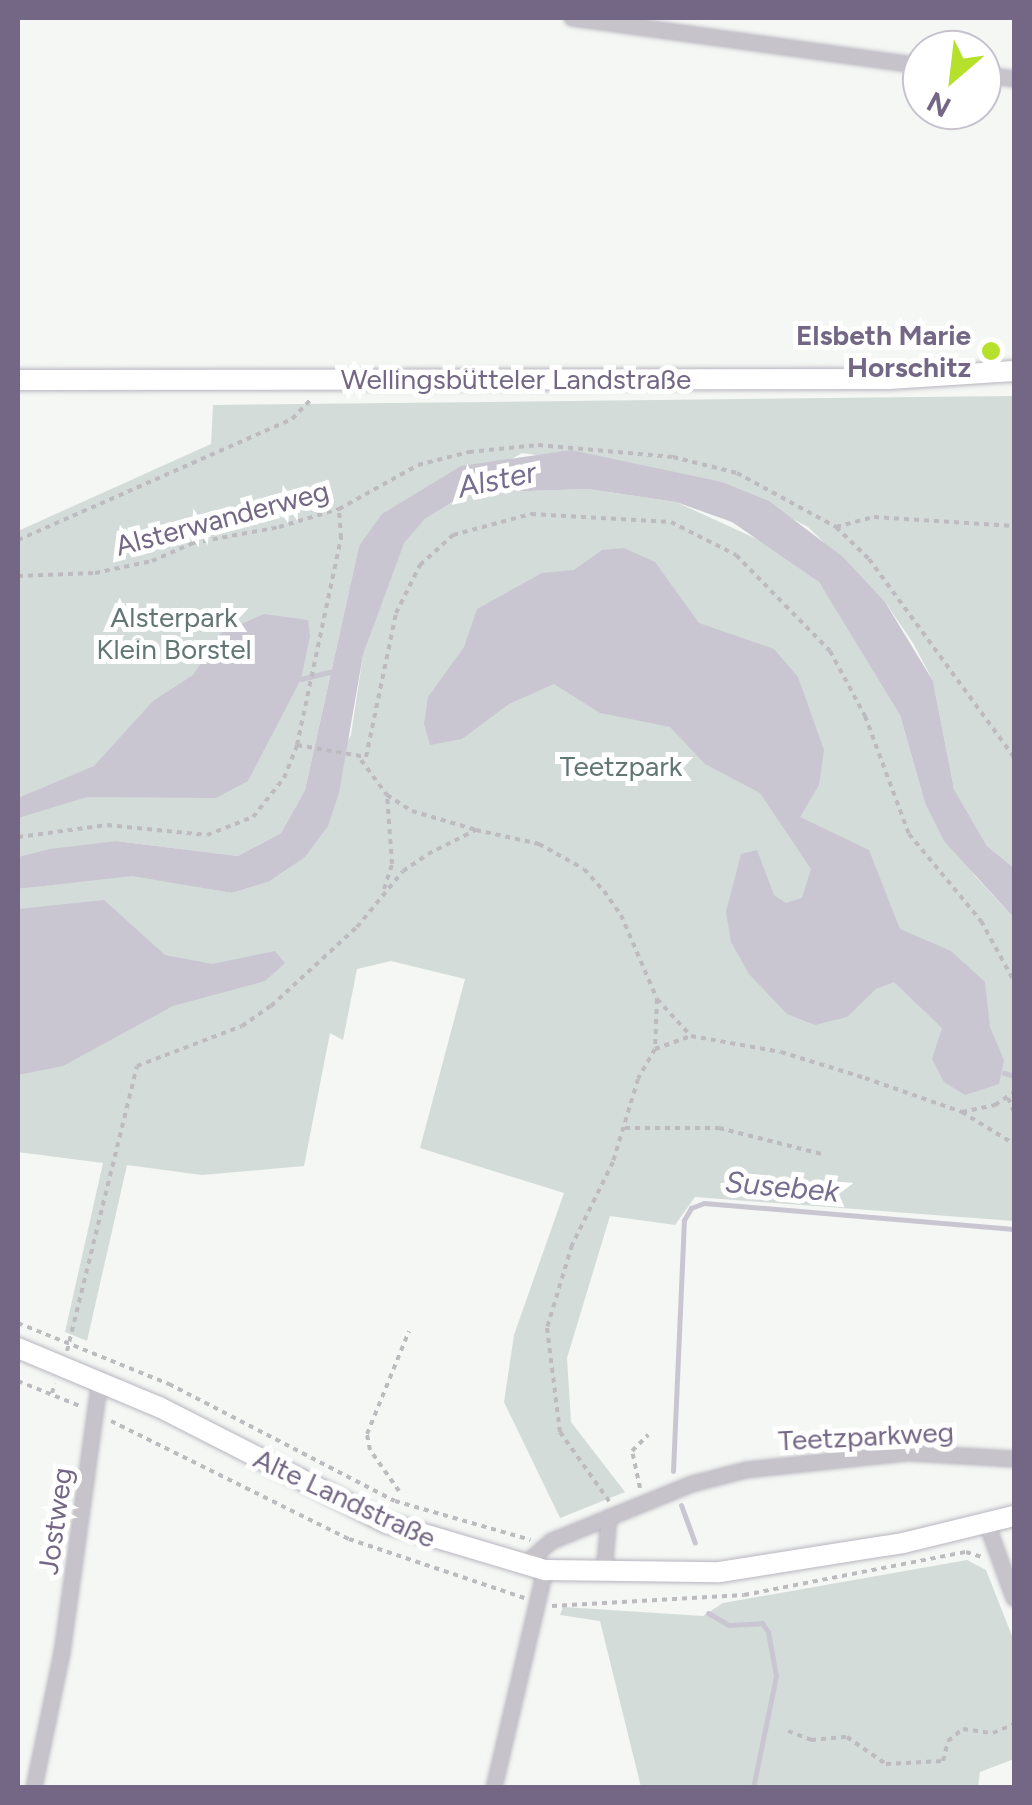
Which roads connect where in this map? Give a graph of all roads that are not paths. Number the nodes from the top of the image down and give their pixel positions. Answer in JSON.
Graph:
{"nodes":[{"id":1,"x":572,"y":18,"type":"edge"},
{"id":2,"x":902,"y":63,"type":"edge"},
{"id":3,"x":1014,"y":371,"type":"edge"},
{"id":4,"x":18,"y":380,"type":"edge"},
{"id":5,"x":18,"y":1348,"type":"edge"},
{"id":6,"x":100,"y":1379,"type":"junction"},
{"id":7,"x":1014,"y":1458,"type":"edge"},
{"id":8,"x":614,"y":1515,"type":"junction"},
{"id":9,"x":1014,"y":1516,"type":"edge"},
{"id":10,"x":987,"y":1524,"type":"junction"},
{"id":11,"x":523,"y":1566,"type":"junction"},
{"id":12,"x":545,"y":1570,"type":"junction"},
{"id":13,"x":604,"y":1573,"type":"junction"},
{"id":14,"x":1014,"y":1598,"type":"edge"},
{"id":15,"x":34,"y":1788,"type":"edge"},
{"id":16,"x":494,"y":1788,"type":"edge"}],
"edges":[{"from":1,"to":2,"type":"street"},
{"from":3,"to":4,"type":"main road","name":"Wellingsbütteler Landstraße"},
{"from":5,"to":6,"type":"main road","name":"Alte Landstraße"},
{"from":6,"to":11,"type":"main road","name":"Alte Landstraße"},
{"from":6,"to":15,"type":"street","name":"Jostweg"},
{"from":7,"to":8,"type":"street","name":"Teetzparkweg"},
{"from":8,"to":11,"type":"street","name":"Teetzparkweg"},
{"from":8,"to":13,"type":"street"},
{"from":9,"to":10,"type":"main road","name":"Alte Landstraße"},
{"from":10,"to":13,"type":"main road","name":"Alte Landstraße"},
{"from":10,"to":14,"type":"street"},
{"from":11,"to":12,"type":"main road","name":"Alte Landstraße"},
{"from":12,"to":13,"type":"main road","name":"Alte Landstraße"},
{"from":12,"to":16,"type":"street"}]}
